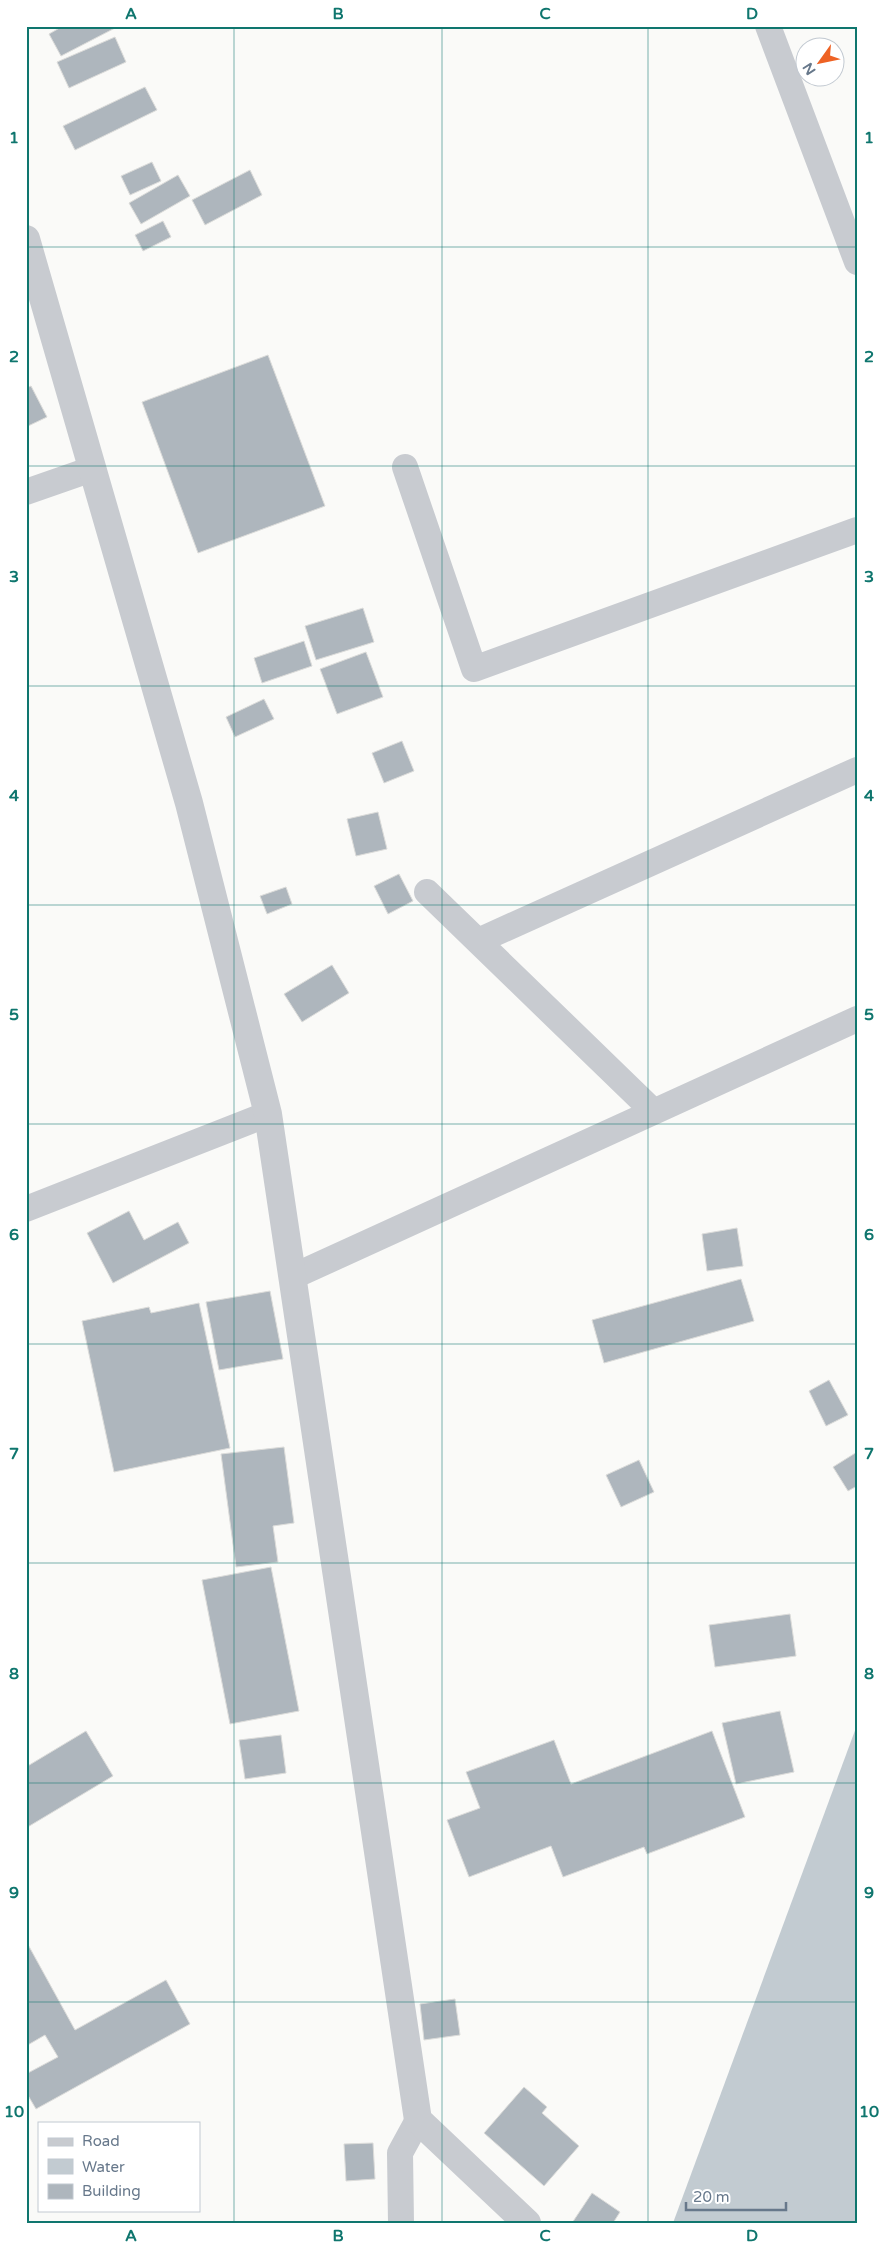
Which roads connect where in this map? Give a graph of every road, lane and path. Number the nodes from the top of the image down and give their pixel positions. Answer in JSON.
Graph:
{"nodes":[{"id":1,"x":768,"y":26,"type":"edge"},
{"id":2,"x":26,"y":239,"type":"edge"},
{"id":3,"x":857,"y":262,"type":"edge"},
{"id":4,"x":405,"y":467,"type":"dead end"},
{"id":5,"x":92,"y":469,"type":"junction"},
{"id":6,"x":26,"y":492,"type":"edge"},
{"id":7,"x":857,"y":530,"type":"edge"},
{"id":8,"x":857,"y":770,"type":"edge"},
{"id":9,"x":427,"y":892,"type":"dead end"},
{"id":10,"x":478,"y":941,"type":"junction"},
{"id":11,"x":857,"y":1019,"type":"edge"},
{"id":12,"x":653,"y":1111,"type":"junction"},
{"id":13,"x":268,"y":1114,"type":"junction"},
{"id":14,"x":26,"y":1208,"type":"edge"},
{"id":15,"x":292,"y":1277,"type":"junction"},
{"id":16,"x":418,"y":2120,"type":"junction"},
{"id":17,"x":401,"y":2223,"type":"edge"},
{"id":18,"x":527,"y":2223,"type":"edge"}],
"edges":[{"from":1,"to":3,"type":"street"},
{"from":2,"to":5,"type":"street"},
{"from":4,"to":7,"type":"street"},
{"from":5,"to":6,"type":"street"},
{"from":5,"to":13,"type":"street"},
{"from":8,"to":10,"type":"street"},
{"from":9,"to":10,"type":"street"},
{"from":10,"to":12,"type":"street"},
{"from":11,"to":12,"type":"street"},
{"from":12,"to":15,"type":"street"},
{"from":13,"to":14,"type":"street"},
{"from":13,"to":15,"type":"street"},
{"from":15,"to":16,"type":"street"},
{"from":16,"to":17,"type":"street"},
{"from":16,"to":18,"type":"street"}]}
